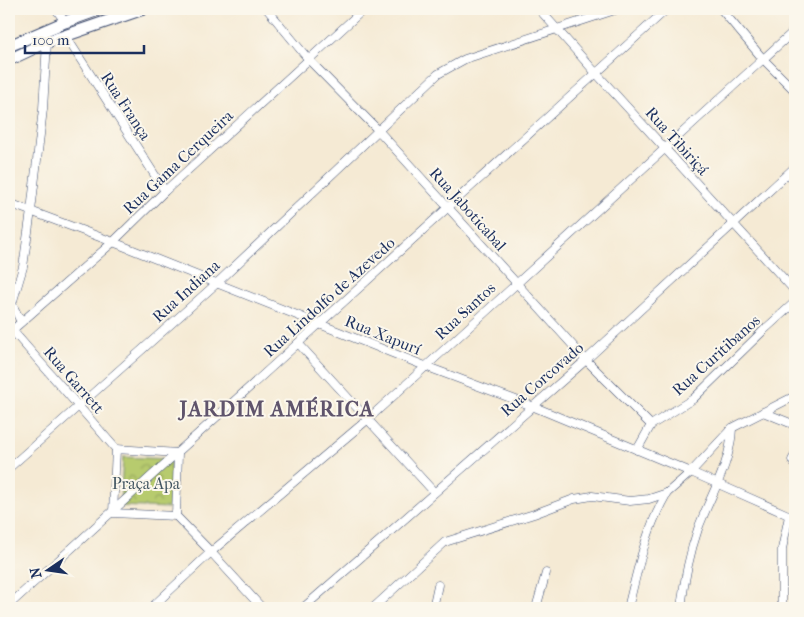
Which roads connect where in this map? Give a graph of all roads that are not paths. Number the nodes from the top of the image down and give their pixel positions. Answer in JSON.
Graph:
{"nodes":[{"id":1,"x":56,"y":9,"type":"edge"},
{"id":2,"x":101,"y":9,"type":"edge"},
{"id":3,"x":143,"y":9,"type":"edge"},
{"id":4,"x":267,"y":9,"type":"edge"},
{"id":5,"x":364,"y":9,"type":"edge"},
{"id":6,"x":540,"y":9,"type":"edge"},
{"id":7,"x":618,"y":9,"type":"edge"},
{"id":8,"x":667,"y":9,"type":"edge"},
{"id":9,"x":721,"y":9,"type":"edge"},
{"id":10,"x":64,"y":22,"type":"junction"},
{"id":11,"x":558,"y":30,"type":"junction"},
{"id":12,"x":795,"y":30,"type":"edge"},
{"id":13,"x":66,"y":35,"type":"junction"},
{"id":14,"x":47,"y":42,"type":"junction"},
{"id":15,"x":9,"y":46,"type":"edge"},
{"id":16,"x":763,"y":59,"type":"junction"},
{"id":17,"x":9,"y":60,"type":"edge"},
{"id":18,"x":309,"y":60,"type":"junction"},
{"id":19,"x":595,"y":72,"type":"junction"},
{"id":20,"x":795,"y":91,"type":"edge"},
{"id":21,"x":378,"y":130,"type":"junction"},
{"id":22,"x":665,"y":149,"type":"junction"},
{"id":23,"x":795,"y":167,"type":"edge"},
{"id":24,"x":164,"y":191,"type":"junction"},
{"id":25,"x":9,"y":203,"type":"edge"},
{"id":26,"x":449,"y":208,"type":"junction"},
{"id":27,"x":31,"y":211,"type":"junction"},
{"id":28,"x":734,"y":224,"type":"junction"},
{"id":29,"x":113,"y":242,"type":"junction"},
{"id":30,"x":516,"y":282,"type":"junction"},
{"id":31,"x":216,"y":284,"type":"junction"},
{"id":32,"x":795,"y":291,"type":"edge"},
{"id":33,"x":11,"y":301,"type":"edge"},
{"id":34,"x":795,"y":302,"type":"edge"},
{"id":35,"x":21,"y":322,"type":"junction"},
{"id":36,"x":319,"y":324,"type":"junction"},
{"id":37,"x":10,"y":332,"type":"edge"},
{"id":38,"x":298,"y":343,"type":"junction"},
{"id":39,"x":586,"y":360,"type":"junction"},
{"id":40,"x":425,"y":366,"type":"junction"},
{"id":41,"x":795,"y":396,"type":"edge"},
{"id":42,"x":78,"y":406,"type":"junction"},
{"id":43,"x":532,"y":406,"type":"junction"},
{"id":44,"x":763,"y":412,"type":"junction"},
{"id":45,"x":367,"y":420,"type":"junction"},
{"id":46,"x":795,"y":425,"type":"edge"},
{"id":47,"x":651,"y":426,"type":"junction"},
{"id":48,"x":732,"y":428,"type":"junction"},
{"id":49,"x":116,"y":449,"type":"junction"},
{"id":50,"x":637,"y":450,"type":"junction"},
{"id":51,"x":178,"y":452,"type":"junction"},
{"id":52,"x":795,"y":454,"type":"edge"},
{"id":53,"x":795,"y":465,"type":"edge"},
{"id":54,"x":9,"y":468,"type":"edge"},
{"id":55,"x":691,"y":472,"type":"junction"},
{"id":56,"x":717,"y":484,"type":"junction"},
{"id":57,"x":434,"y":492,"type":"junction"},
{"id":58,"x":667,"y":493,"type":"junction"},
{"id":59,"x":113,"y":512,"type":"junction"},
{"id":60,"x":176,"y":516,"type":"junction"},
{"id":61,"x":792,"y":517,"type":"edge"},
{"id":62,"x":211,"y":552,"type":"junction"},
{"id":63,"x":546,"y":572,"type":"dead end"},
{"id":64,"x":438,"y":585,"type":"dead end"},
{"id":65,"x":9,"y":605,"type":"edge"},
{"id":66,"x":151,"y":608,"type":"edge"},
{"id":67,"x":262,"y":608,"type":"edge"},
{"id":68,"x":303,"y":608,"type":"edge"},
{"id":69,"x":372,"y":608,"type":"edge"},
{"id":70,"x":433,"y":608,"type":"edge"},
{"id":71,"x":536,"y":608,"type":"edge"},
{"id":72,"x":628,"y":608,"type":"edge"},
{"id":73,"x":681,"y":608,"type":"edge"},
{"id":74,"x":782,"y":608,"type":"edge"}],
"edges":[{"from":1,"to":10,"type":"street"},
{"from":2,"to":10,"type":"main road"},
{"from":3,"to":13,"type":"main road"},
{"from":4,"to":18,"type":"street","name":"Rua Jaboticabal"},
{"from":5,"to":18,"type":"street","name":"Rua Gama Cerqueira"},
{"from":6,"to":11,"type":"street","name":"Rua Tibiriçá"},
{"from":7,"to":11,"type":"street","name":"Rua Indiana"},
{"from":8,"to":19,"type":"street","name":"Rua Lindolfo de Azevedo"},
{"from":9,"to":16,"type":"street"},
{"from":10,"to":15,"type":"main road"},
{"from":11,"to":19,"type":"street","name":"Rua Tibiriçá"},
{"from":11,"to":21,"type":"street","name":"Rua Indiana"},
{"from":12,"to":16,"type":"street","name":"Rua Santos"},
{"from":13,"to":14,"type":"main road"},
{"from":13,"to":24,"type":"street","name":"Rua França"},
{"from":14,"to":17,"type":"main road"},
{"from":14,"to":27,"type":"street"},
{"from":16,"to":20,"type":"street"},
{"from":16,"to":22,"type":"street","name":"Rua Santos"},
{"from":18,"to":21,"type":"street","name":"Rua Jaboticabal"},
{"from":18,"to":24,"type":"street","name":"Rua Gama Cerqueira"},
{"from":19,"to":22,"type":"street","name":"Rua Tibiriçá"},
{"from":19,"to":26,"type":"street","name":"Rua Lindolfo de Azevedo"},
{"from":21,"to":26,"type":"street","name":"Rua Jaboticabal"},
{"from":21,"to":31,"type":"street","name":"Rua Indiana"},
{"from":22,"to":28,"type":"street","name":"Rua Tibiriçá"},
{"from":22,"to":30,"type":"street","name":"Rua Santos"},
{"from":23,"to":28,"type":"street","name":"Rua Corcovado"},
{"from":24,"to":29,"type":"street","name":"Rua Gama Cerqueira"},
{"from":25,"to":27,"type":"street","name":"Rua Xapurí"},
{"from":26,"to":30,"type":"street","name":"Rua Jaboticabal"},
{"from":26,"to":36,"type":"street","name":"Rua Lindolfo de Azevedo"},
{"from":27,"to":29,"type":"street","name":"Rua Xapurí"},
{"from":27,"to":33,"type":"street"},
{"from":28,"to":32,"type":"street","name":"Rua Tibiriçá"},
{"from":28,"to":39,"type":"street","name":"Rua Corcovado"},
{"from":29,"to":31,"type":"street","name":"Rua Xapurí"},
{"from":29,"to":35,"type":"street","name":"Rua Gama Cerqueira"},
{"from":30,"to":39,"type":"street","name":"Rua Jaboticabal"},
{"from":30,"to":40,"type":"street","name":"Rua Santos"},
{"from":31,"to":36,"type":"street","name":"Rua Xapurí"},
{"from":31,"to":42,"type":"street","name":"Rua Indiana"},
{"from":33,"to":35,"type":"street"},
{"from":34,"to":47,"type":"street","name":"Rua Curitibanos"},
{"from":35,"to":37,"type":"street","name":"Rua Gama Cerqueira"},
{"from":36,"to":38,"type":"street","name":"Rua Lindolfo de Azevedo"},
{"from":36,"to":40,"type":"street","name":"Rua Xapurí"},
{"from":37,"to":42,"type":"street","name":"Rua Garrett"},
{"from":38,"to":45,"type":"street"},
{"from":38,"to":51,"type":"street","name":"Rua Lindolfo de Azevedo"},
{"from":39,"to":43,"type":"street","name":"Rua Corcovado"},
{"from":39,"to":47,"type":"street","name":"Rua Jaboticabal"},
{"from":40,"to":43,"type":"street","name":"Rua Xapurí"},
{"from":40,"to":45,"type":"street","name":"Rua Santos"},
{"from":41,"to":44,"type":"street"},
{"from":42,"to":49,"type":"street","name":"Rua Garrett"},
{"from":42,"to":54,"type":"street","name":"Rua Indiana"},
{"from":43,"to":50,"type":"street","name":"Rua Xapurí"},
{"from":43,"to":57,"type":"street","name":"Rua Corcovado"},
{"from":44,"to":46,"type":"street"},
{"from":44,"to":48,"type":"street"},
{"from":45,"to":57,"type":"street"},
{"from":45,"to":62,"type":"street","name":"Rua Santos"},
{"from":47,"to":50,"type":"street","name":"Rua Curitibanos"},
{"from":48,"to":55,"type":"street"},
{"from":48,"to":56,"type":"street"},
{"from":49,"to":51,"type":"street"},
{"from":49,"to":59,"type":"street"},
{"from":50,"to":55,"type":"street","name":"Rua Xapurí"},
{"from":51,"to":59,"type":"street","name":"Rua Lindolfo de Azevedo"},
{"from":51,"to":60,"type":"street"},
{"from":52,"to":53,"type":"street"},
{"from":55,"to":56,"type":"street","name":"Rua Xapurí"},
{"from":55,"to":58,"type":"street"},
{"from":56,"to":61,"type":"street","name":"Rua Xapurí"},
{"from":56,"to":73,"type":"street"},
{"from":57,"to":68,"type":"street","name":"Rua Corcovado"},
{"from":58,"to":69,"type":"street"},
{"from":58,"to":72,"type":"street"},
{"from":59,"to":60,"type":"street"},
{"from":59,"to":65,"type":"street","name":"Rua Lindolfo de Azevedo"},
{"from":60,"to":62,"type":"street"},
{"from":61,"to":74,"type":"street"},
{"from":62,"to":66,"type":"street","name":"Rua Santos"},
{"from":62,"to":67,"type":"street"},
{"from":63,"to":71,"type":"street"},
{"from":64,"to":70,"type":"street"}]}
